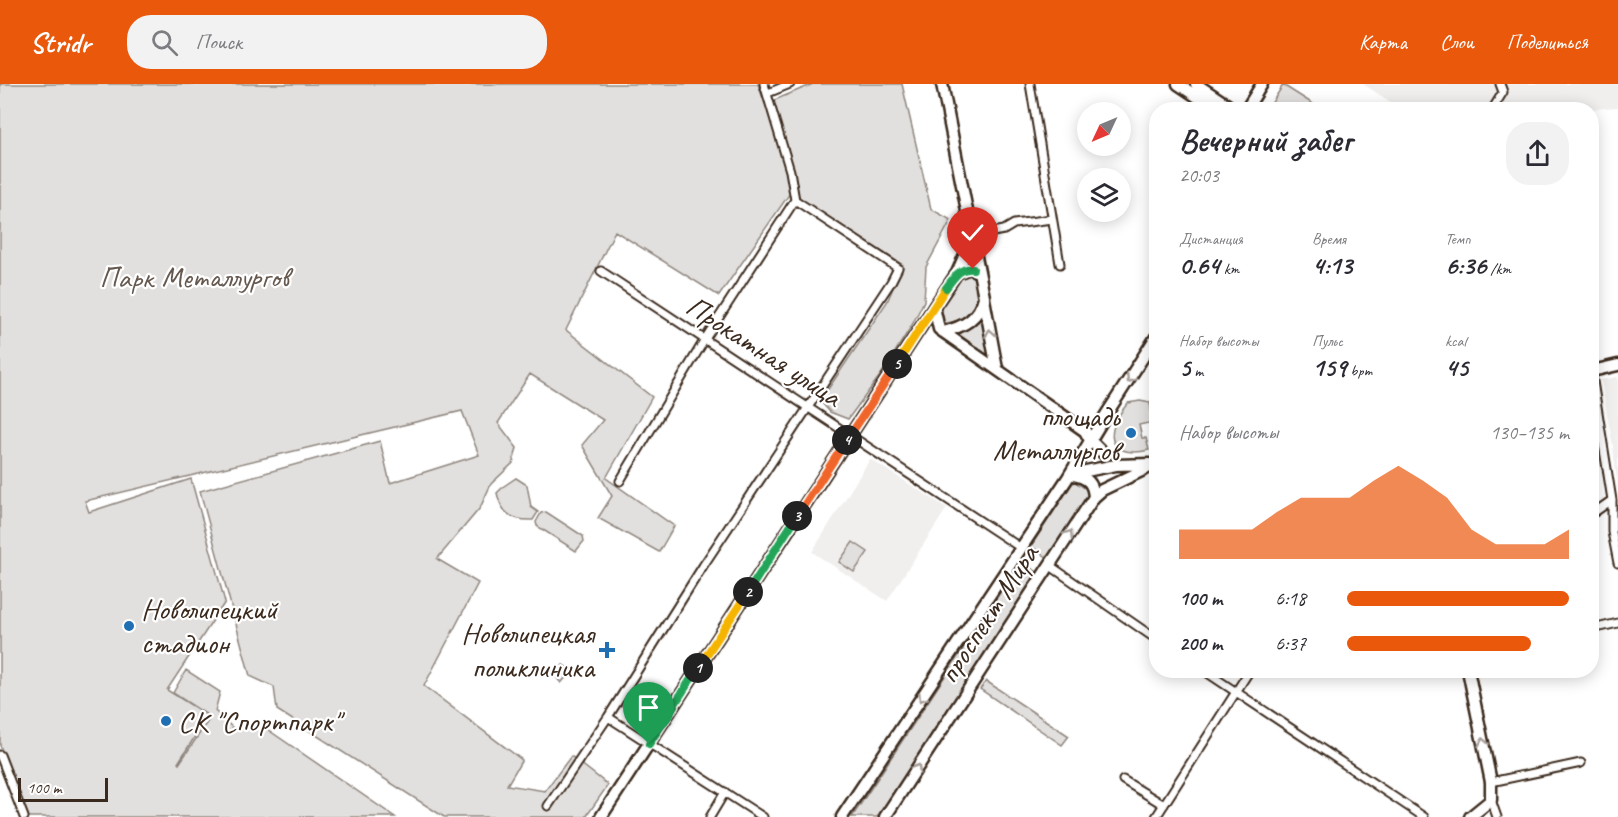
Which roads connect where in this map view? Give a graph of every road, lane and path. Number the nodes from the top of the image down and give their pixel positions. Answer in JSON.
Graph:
{"nodes":[{"id":1,"x":764,"y":84,"type":"edge"},
{"id":2,"x":790,"y":84,"type":"edge"},
{"id":3,"x":942,"y":84,"type":"edge"},
{"id":4,"x":1030,"y":84,"type":"edge"},
{"id":5,"x":1178,"y":84,"type":"edge"},
{"id":6,"x":1196,"y":84,"type":"edge"},
{"id":7,"x":1262,"y":84,"type":"edge"},
{"id":8,"x":1500,"y":84,"type":"edge"},
{"id":9,"x":768,"y":93,"type":"junction"},
{"id":10,"x":1205,"y":102,"type":"edge"},
{"id":11,"x":1223,"y":102,"type":"edge"},
{"id":12,"x":1251,"y":102,"type":"edge"},
{"id":13,"x":1496,"y":102,"type":"edge"},
{"id":14,"x":795,"y":200,"type":"junction"},
{"id":15,"x":1052,"y":219,"type":"junction"},
{"id":16,"x":971,"y":231,"type":"junction"},
{"id":17,"x":1060,"y":264,"type":"dead end"},
{"id":18,"x":601,"y":271,"type":"dead end"},
{"id":19,"x":957,"y":273,"type":"junction"},
{"id":20,"x":979,"y":273,"type":"junction"},
{"id":21,"x":984,"y":297,"type":"junction"},
{"id":22,"x":934,"y":307,"type":"junction"},
{"id":23,"x":941,"y":330,"type":"junction"},
{"id":24,"x":918,"y":334,"type":"junction"},
{"id":25,"x":705,"y":339,"type":"junction"},
{"id":26,"x":1149,"y":348,"type":"edge"},
{"id":27,"x":1618,"y":365,"type":"edge"},
{"id":28,"x":997,"y":369,"type":"junction"},
{"id":29,"x":1599,"y":371,"type":"edge"},
{"id":30,"x":809,"y":408,"type":"junction"},
{"id":31,"x":1599,"y":417,"type":"edge"},
{"id":32,"x":1102,"y":421,"type":"junction"},
{"id":33,"x":850,"y":435,"type":"junction"},
{"id":34,"x":1088,"y":436,"type":"junction"},
{"id":35,"x":1106,"y":456,"type":"junction"},
{"id":36,"x":1149,"y":464,"type":"edge"},
{"id":37,"x":1116,"y":465,"type":"junction"},
{"id":38,"x":1149,"y":467,"type":"edge"},
{"id":39,"x":1136,"y":472,"type":"junction"},
{"id":40,"x":1071,"y":474,"type":"junction"},
{"id":41,"x":620,"y":482,"type":"dead end"},
{"id":42,"x":1094,"y":497,"type":"junction"},
{"id":43,"x":1612,"y":500,"type":"junction"},
{"id":44,"x":1599,"y":509,"type":"edge"},
{"id":45,"x":1022,"y":548,"type":"junction"},
{"id":46,"x":1618,"y":563,"type":"edge"},
{"id":47,"x":1049,"y":565,"type":"junction"},
{"id":48,"x":1618,"y":623,"type":"edge"},
{"id":49,"x":1599,"y":627,"type":"edge"},
{"id":50,"x":1149,"y":634,"type":"edge"},
{"id":51,"x":1214,"y":678,"type":"edge"},
{"id":52,"x":1245,"y":678,"type":"edge"},
{"id":53,"x":1470,"y":678,"type":"edge"},
{"id":54,"x":1235,"y":693,"type":"junction"},
{"id":55,"x":608,"y":717,"type":"junction"},
{"id":56,"x":649,"y":744,"type":"junction"},
{"id":57,"x":0,"y":755,"type":"edge"},
{"id":58,"x":1581,"y":763,"type":"dead end"},
{"id":59,"x":1123,"y":780,"type":"dead end"},
{"id":60,"x":1491,"y":782,"type":"junction"},
{"id":61,"x":725,"y":792,"type":"junction"},
{"id":62,"x":1491,"y":800,"type":"junction"},
{"id":63,"x":1164,"y":805,"type":"junction"},
{"id":64,"x":548,"y":806,"type":"dead end"},
{"id":65,"x":1158,"y":816,"type":"edge"},
{"id":66,"x":24,"y":817,"type":"edge"},
{"id":67,"x":601,"y":817,"type":"edge"},
{"id":68,"x":710,"y":817,"type":"edge"},
{"id":69,"x":763,"y":817,"type":"edge"},
{"id":70,"x":842,"y":817,"type":"edge"},
{"id":71,"x":885,"y":817,"type":"edge"},
{"id":72,"x":1424,"y":817,"type":"edge"},
{"id":73,"x":1470,"y":817,"type":"edge"},
{"id":74,"x":1497,"y":817,"type":"edge"}],
"edges":[{"from":1,"to":9,"type":"street"},
{"from":2,"to":9,"type":"street"},
{"from":3,"to":16,"type":"street"},
{"from":4,"to":15,"type":"street"},
{"from":5,"to":10,"type":"street"},
{"from":6,"to":11,"type":"street"},
{"from":7,"to":12,"type":"street"},
{"from":8,"to":13,"type":"street"},
{"from":9,"to":14,"type":"street"},
{"from":14,"to":25,"type":"street"},
{"from":14,"to":30,"type":"street"},
{"from":15,"to":16,"type":"street"},
{"from":15,"to":17,"type":"street"},
{"from":16,"to":19,"type":"street"},
{"from":16,"to":20,"type":"street"},
{"from":18,"to":25,"type":"street","name":"Прокатная улица"},
{"from":19,"to":20,"type":"street"},
{"from":19,"to":22,"type":"street"},
{"from":20,"to":21,"type":"street"},
{"from":21,"to":23,"type":"street"},
{"from":28,"to":21,"type":"street","one_way":true},
{"from":22,"to":23,"type":"street"},
{"from":22,"to":24,"type":"street"},
{"from":23,"to":24,"type":"street"},
{"from":23,"to":28,"type":"street"},
{"from":24,"to":33,"type":"street"},
{"from":25,"to":30,"type":"street","name":"Прокатная улица"},
{"from":25,"to":41,"type":"street"},
{"from":26,"to":32,"type":"street","one_way":true},
{"from":27,"to":29,"type":"street"},
{"from":28,"to":34,"type":"street"},
{"from":30,"to":33,"type":"street","name":"Прокатная улица"},
{"from":30,"to":55,"type":"street"},
{"from":31,"to":43,"type":"street"},
{"from":32,"to":34,"type":"street","name":"проспект Мира"},
{"from":32,"to":35,"type":"street"},
{"from":33,"to":45,"type":"street","name":"Прокатная улица"},
{"from":33,"to":56,"type":"street"},
{"from":34,"to":35,"type":"street"},
{"from":34,"to":40,"type":"street","name":"проспект Мира"},
{"from":35,"to":37,"type":"street"},
{"from":36,"to":37,"type":"street"},
{"from":37,"to":39,"type":"street"},
{"from":37,"to":40,"type":"street"},
{"from":38,"to":39,"type":"street","name":"проспект Мира"},
{"from":39,"to":42,"type":"street","name":"проспект Мира"},
{"from":40,"to":42,"type":"street"},
{"from":40,"to":45,"type":"street","name":"проспект Мира"},
{"from":47,"to":42,"type":"street","name":"проспект Мира","one_way":true},
{"from":43,"to":44,"type":"street"},
{"from":43,"to":46,"type":"street"},
{"from":45,"to":70,"type":"street","name":"проспект Мира","one_way":true},
{"from":47,"to":50,"type":"street"},
{"from":71,"to":47,"type":"street","name":"проспект Мира","one_way":true},
{"from":48,"to":49,"type":"street"},
{"from":51,"to":54,"type":"street"},
{"from":52,"to":54,"type":"street"},
{"from":60,"to":53,"type":"street","one_way":true},
{"from":54,"to":63,"type":"street"},
{"from":54,"to":72,"type":"street"},
{"from":55,"to":56,"type":"street"},
{"from":55,"to":64,"type":"street"},
{"from":56,"to":61,"type":"street"},
{"from":56,"to":67,"type":"street"},
{"from":57,"to":66,"type":"street"},
{"from":58,"to":60,"type":"street"},
{"from":59,"to":63,"type":"street"},
{"from":60,"to":62,"type":"street"},
{"from":61,"to":68,"type":"street"},
{"from":61,"to":69,"type":"street"},
{"from":62,"to":73,"type":"street"},
{"from":62,"to":74,"type":"street"},
{"from":63,"to":65,"type":"street"}]}
